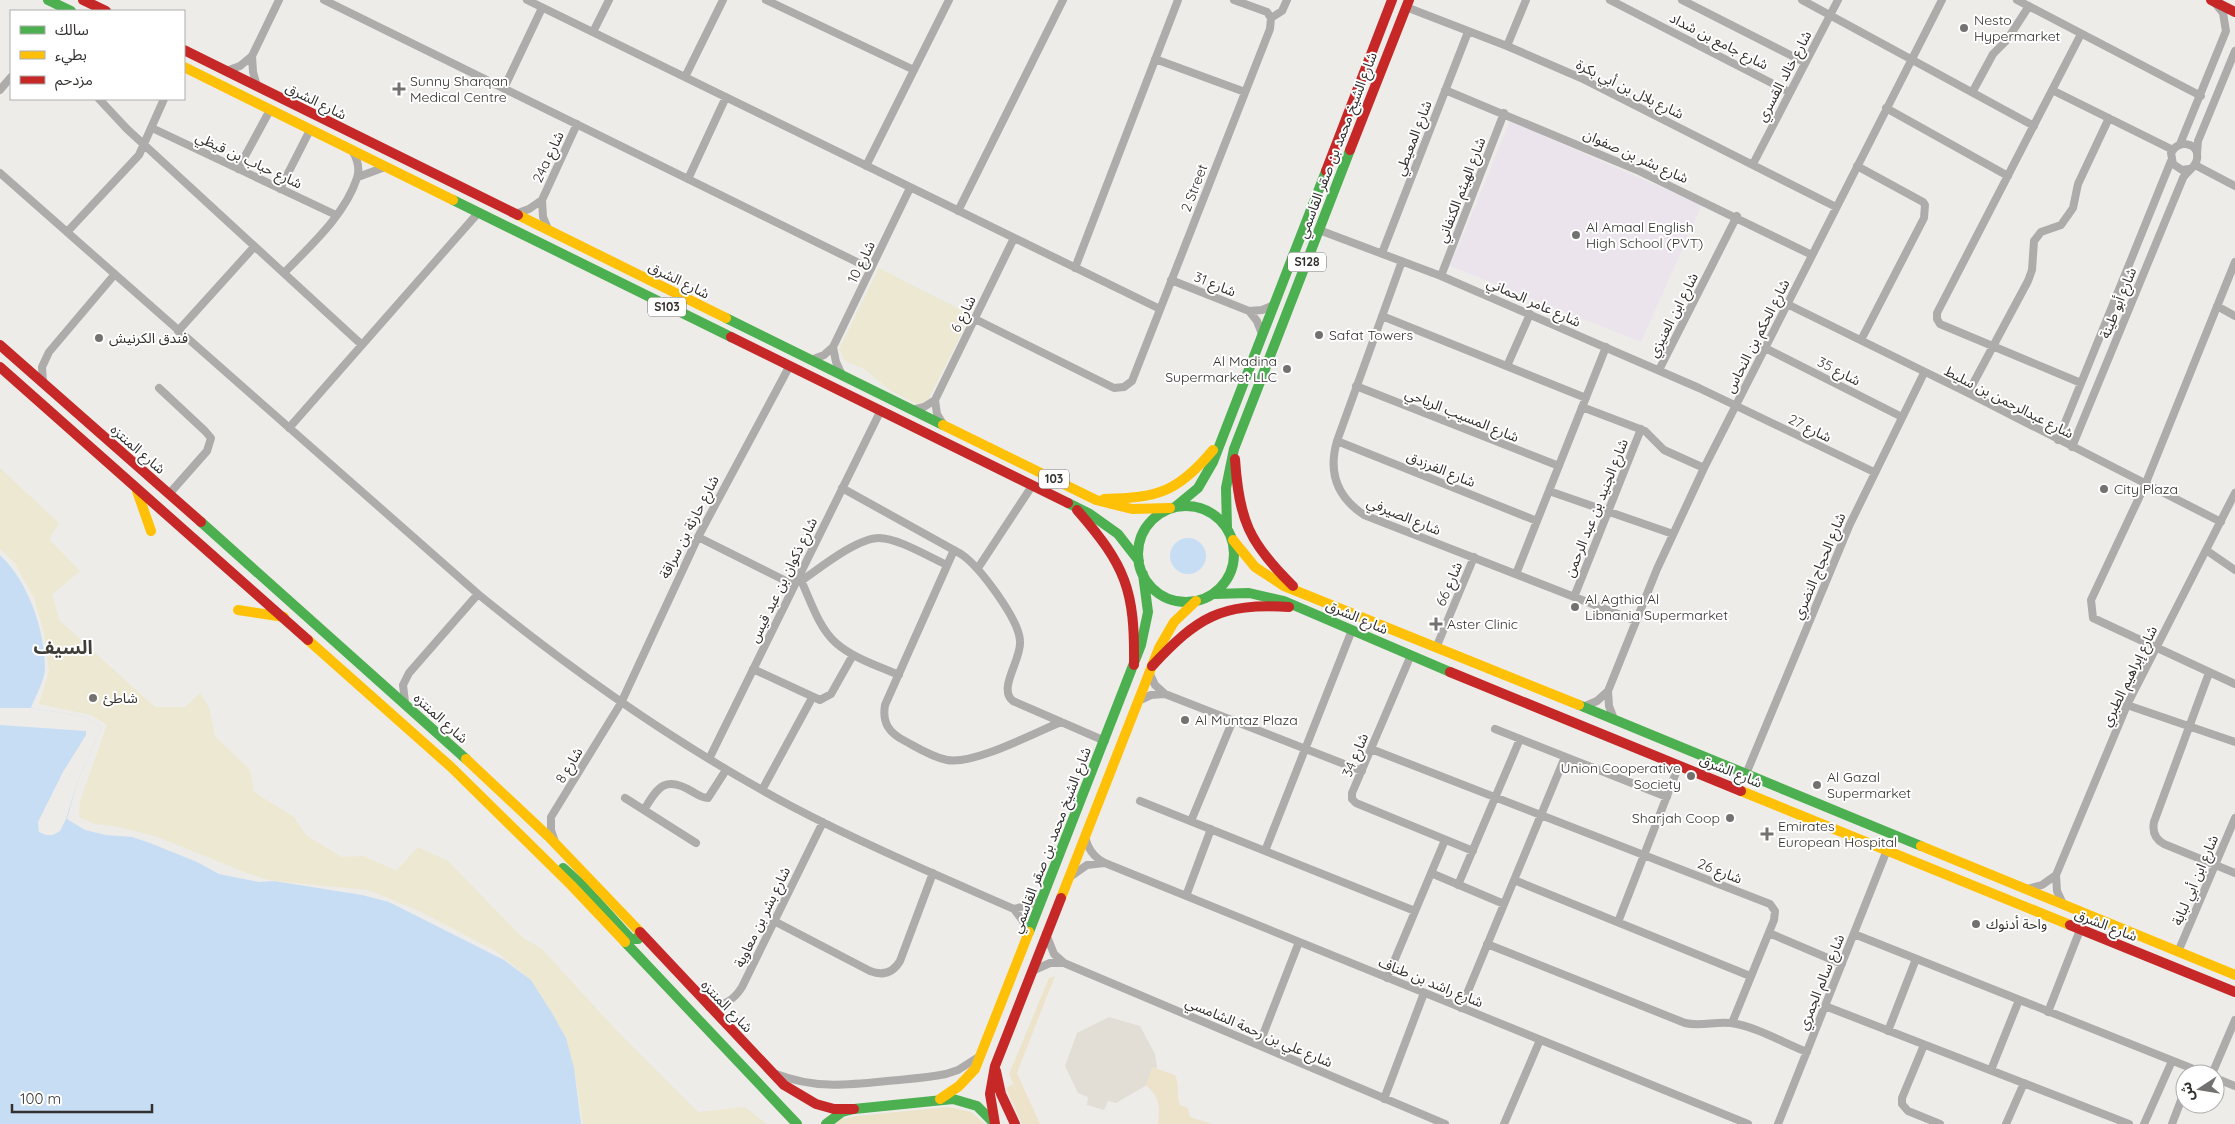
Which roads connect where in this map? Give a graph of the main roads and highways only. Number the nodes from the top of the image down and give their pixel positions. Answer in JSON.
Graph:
{"nodes":[{"id":1,"x":48,"y":0,"type":"edge"},
{"id":2,"x":83,"y":0,"type":"edge"},
{"id":3,"x":1392,"y":0,"type":"edge"},
{"id":4,"x":2211,"y":0,"type":"edge"},
{"id":5,"x":1407,"y":4,"type":"edge"},
{"id":6,"x":69,"y":10,"type":"edge"},
{"id":7,"x":104,"y":10,"type":"edge"},
{"id":8,"x":2235,"y":12,"type":"edge"},
{"id":9,"x":185,"y":50,"type":"edge"},
{"id":10,"x":1370,"y":59,"type":"junction"},
{"id":11,"x":185,"y":68,"type":"edge"},
{"id":12,"x":1364,"y":114,"type":"junction"},
{"id":13,"x":457,"y":185,"type":"junction"},
{"id":14,"x":434,"y":192,"type":"junction"},
{"id":15,"x":0,"y":345,"type":"edge"},
{"id":16,"x":0,"y":367,"type":"edge"},
{"id":17,"x":844,"y":376,"type":"junction"},
{"id":18,"x":820,"y":382,"type":"junction"},
{"id":19,"x":944,"y":425,"type":"joint"},
{"id":20,"x":1221,"y":441,"type":"junction"},
{"id":21,"x":1234,"y":449,"type":"junction"},
{"id":22,"x":134,"y":486,"type":"junction"},
{"id":23,"x":1096,"y":500,"type":"junction"},
{"id":24,"x":1074,"y":507,"type":"junction"},
{"id":25,"x":1172,"y":508,"type":"junction"},
{"id":26,"x":1227,"y":528,"type":"junction"},
{"id":27,"x":151,"y":531,"type":"dead end"},
{"id":28,"x":1233,"y":540,"type":"junction"},
{"id":29,"x":1139,"y":561,"type":"junction"},
{"id":30,"x":1143,"y":574,"type":"junction"},
{"id":31,"x":1300,"y":593,"type":"junction"},
{"id":32,"x":1214,"y":594,"type":"junction"},
{"id":33,"x":1196,"y":601,"type":"junction"},
{"id":34,"x":1300,"y":608,"type":"junction"},
{"id":35,"x":238,"y":610,"type":"dead end"},
{"id":36,"x":284,"y":617,"type":"junction"},
{"id":37,"x":1134,"y":665,"type":"junction"},
{"id":38,"x":1150,"y":669,"type":"junction"},
{"id":39,"x":541,"y":854,"type":"junction"},
{"id":40,"x":639,"y":934,"type":"junction"},
{"id":41,"x":2235,"y":975,"type":"edge"},
{"id":42,"x":2235,"y":992,"type":"edge"},
{"id":43,"x":995,"y":1066,"type":"junction"},
{"id":44,"x":940,"y":1099,"type":"junction"},
{"id":45,"x":854,"y":1109,"type":"junction"},
{"id":46,"x":797,"y":1124,"type":"edge"},
{"id":47,"x":826,"y":1124,"type":"edge"},
{"id":48,"x":994,"y":1124,"type":"edge"},
{"id":49,"x":1015,"y":1124,"type":"edge"}],
"edges":[{"from":1,"to":6,"type":"main road"},
{"from":2,"to":7,"type":"main road"},
{"from":3,"to":10,"type":"main road","name":"شارع الشيخ محمد بن صقر القاسمي","number":"S128"},
{"from":4,"to":8,"type":"main road"},
{"from":5,"to":12,"type":"main road","name":"شارع الشيخ محمد بن صقر القاسمي","number":"S128"},
{"from":9,"to":13,"type":"main road","name":"شارع الشرق","number":"S103"},
{"from":10,"to":12,"type":"main road"},
{"from":10,"to":20,"type":"main road","name":"شارع الشيخ محمد بن صقر القاسمي","number":"S128"},
{"from":11,"to":14,"type":"main road","name":"شارع الشرق","number":"S103"},
{"from":12,"to":21,"type":"main road","name":"شارع الشيخ محمد بن صقر القاسمي","number":"S128"},
{"from":13,"to":14,"type":"main road"},
{"from":13,"to":17,"type":"main road","name":"شارع الشرق","number":"S103"},
{"from":14,"to":18,"type":"main road","name":"شارع الشرق","number":"S103"},
{"from":15,"to":40,"type":"main road","name":"شارع المنتزه"},
{"from":16,"to":22,"type":"main road"},
{"from":17,"to":18,"type":"main road"},
{"from":17,"to":19,"type":"main road","name":"شارع الشرق","number":"S103"},
{"from":18,"to":24,"type":"main road","name":"شارع الشرق","number":"S103"},
{"from":19,"to":23,"type":"main road","name":"شارع الشرق","number":"103"},
{"from":20,"to":23,"type":"main road"},
{"from":20,"to":25,"type":"main road","name":"شارع الشيخ محمد بن صقر القاسمي","number":"S128"},
{"from":21,"to":26,"type":"main road","name":"شارع الشيخ محمد بن صقر القاسمي","number":"S128"},
{"from":21,"to":31,"type":"main road"},
{"from":22,"to":27,"type":"main road"},
{"from":22,"to":36,"type":"main road"},
{"from":23,"to":25,"type":"main road","name":"شارع الشرق","number":"103"},
{"from":24,"to":29,"type":"main road","name":"شارع الشرق","number":"S103"},
{"from":24,"to":37,"type":"main road"},
{"from":25,"to":26,"type":"main road"},
{"from":25,"to":29,"type":"main road"},
{"from":26,"to":28,"type":"main road"},
{"from":28,"to":31,"type":"main road","name":"شارع الشرق"},
{"from":28,"to":32,"type":"main road"},
{"from":29,"to":30,"type":"main road"},
{"from":30,"to":33,"type":"main road"},
{"from":30,"to":37,"type":"main road","name":"شارع الشيخ محمد بن صقر القاسمي"},
{"from":31,"to":41,"type":"main road","name":"شارع الشرق"},
{"from":32,"to":33,"type":"main road"},
{"from":32,"to":34,"type":"main road","name":"شارع الشرق"},
{"from":33,"to":38,"type":"main road","name":"شارع الشيخ محمد بن صقر القاسمي"},
{"from":34,"to":38,"type":"main road"},
{"from":34,"to":42,"type":"main road","name":"شارع الشرق"},
{"from":35,"to":36,"type":"main road"},
{"from":36,"to":39,"type":"main road"},
{"from":37,"to":44,"type":"main road","name":"شارع الشيخ محمد بن صقر القاسمي"},
{"from":38,"to":43,"type":"main road","name":"شارع الشيخ محمد بن صقر القاسمي"},
{"from":39,"to":40,"type":"main road"},
{"from":39,"to":46,"type":"main road"},
{"from":40,"to":45,"type":"main road","name":"شارع المنتزه"},
{"from":43,"to":48,"type":"main road","name":"شارع الشيخ محمد بن صقر القاسمي"},
{"from":43,"to":49,"type":"main road"},
{"from":44,"to":45,"type":"main road"},
{"from":44,"to":48,"type":"main road"},
{"from":45,"to":47,"type":"main road"}]}
